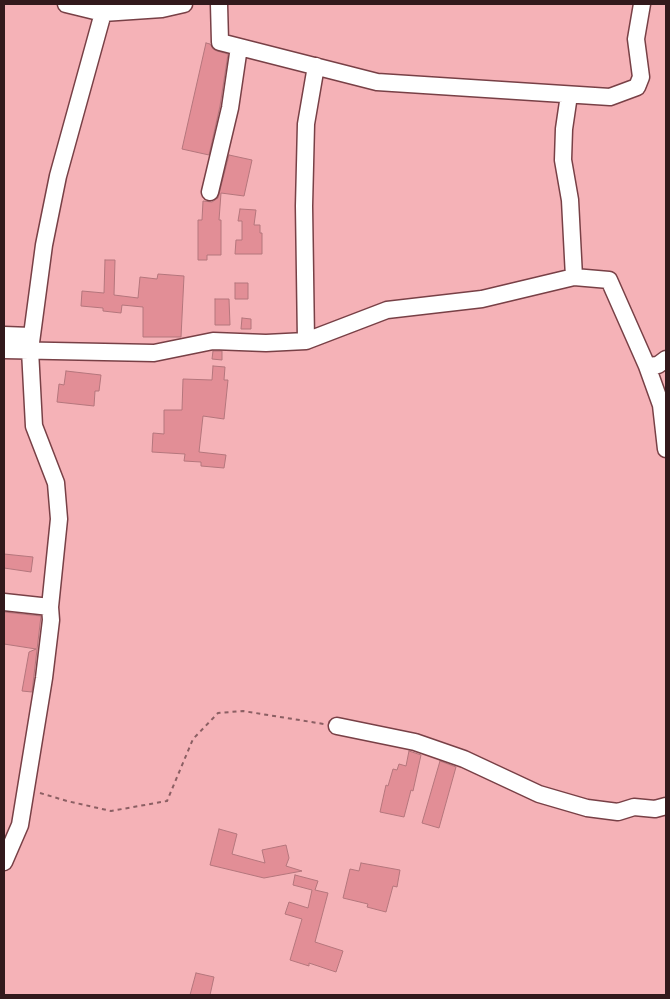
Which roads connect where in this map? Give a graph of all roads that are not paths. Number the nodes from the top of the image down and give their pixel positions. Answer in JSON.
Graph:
{"nodes":[{"id":1,"x":66,"y":4,"type":"edge"},
{"id":2,"x":184,"y":4,"type":"edge"},
{"id":3,"x":219,"y":4,"type":"edge"},
{"id":4,"x":642,"y":4,"type":"edge"},
{"id":5,"x":103,"y":13,"type":"junction"},
{"id":6,"x":240,"y":47,"type":"junction"},
{"id":7,"x":316,"y":66,"type":"junction"},
{"id":8,"x":570,"y":95,"type":"junction"},
{"id":9,"x":210,"y":192,"type":"dead end"},
{"id":10,"x":574,"y":277,"type":"junction"},
{"id":11,"x":4,"y":335,"type":"edge"},
{"id":12,"x":306,"y":341,"type":"junction"},
{"id":13,"x":30,"y":343,"type":"junction"},
{"id":14,"x":4,"y":350,"type":"edge"},
{"id":15,"x":666,"y":359,"type":"edge"},
{"id":16,"x":647,"y":366,"type":"junction"},
{"id":17,"x":666,"y":449,"type":"edge"},
{"id":18,"x":4,"y":602,"type":"edge"},
{"id":19,"x":50,"y":607,"type":"junction"},
{"id":20,"x":337,"y":726,"type":"road end"},
{"id":21,"x":666,"y":806,"type":"edge"},
{"id":22,"x":4,"y":862,"type":"edge"}],
"edges":[{"from":1,"to":5,"type":"street"},
{"from":2,"to":5,"type":"street"},
{"from":3,"to":6,"type":"street"},
{"from":4,"to":8,"type":"street"},
{"from":5,"to":13,"type":"street"},
{"from":6,"to":7,"type":"street"},
{"from":6,"to":9,"type":"street"},
{"from":7,"to":8,"type":"street"},
{"from":7,"to":12,"type":"street"},
{"from":8,"to":10,"type":"street"},
{"from":10,"to":12,"type":"street"},
{"from":10,"to":16,"type":"street"},
{"from":11,"to":13,"type":"street"},
{"from":12,"to":13,"type":"street"},
{"from":13,"to":14,"type":"street"},
{"from":13,"to":19,"type":"street"},
{"from":15,"to":16,"type":"street"},
{"from":16,"to":17,"type":"street"},
{"from":18,"to":19,"type":"street"},
{"from":19,"to":22,"type":"street"},
{"from":20,"to":21,"type":"street"}]}
